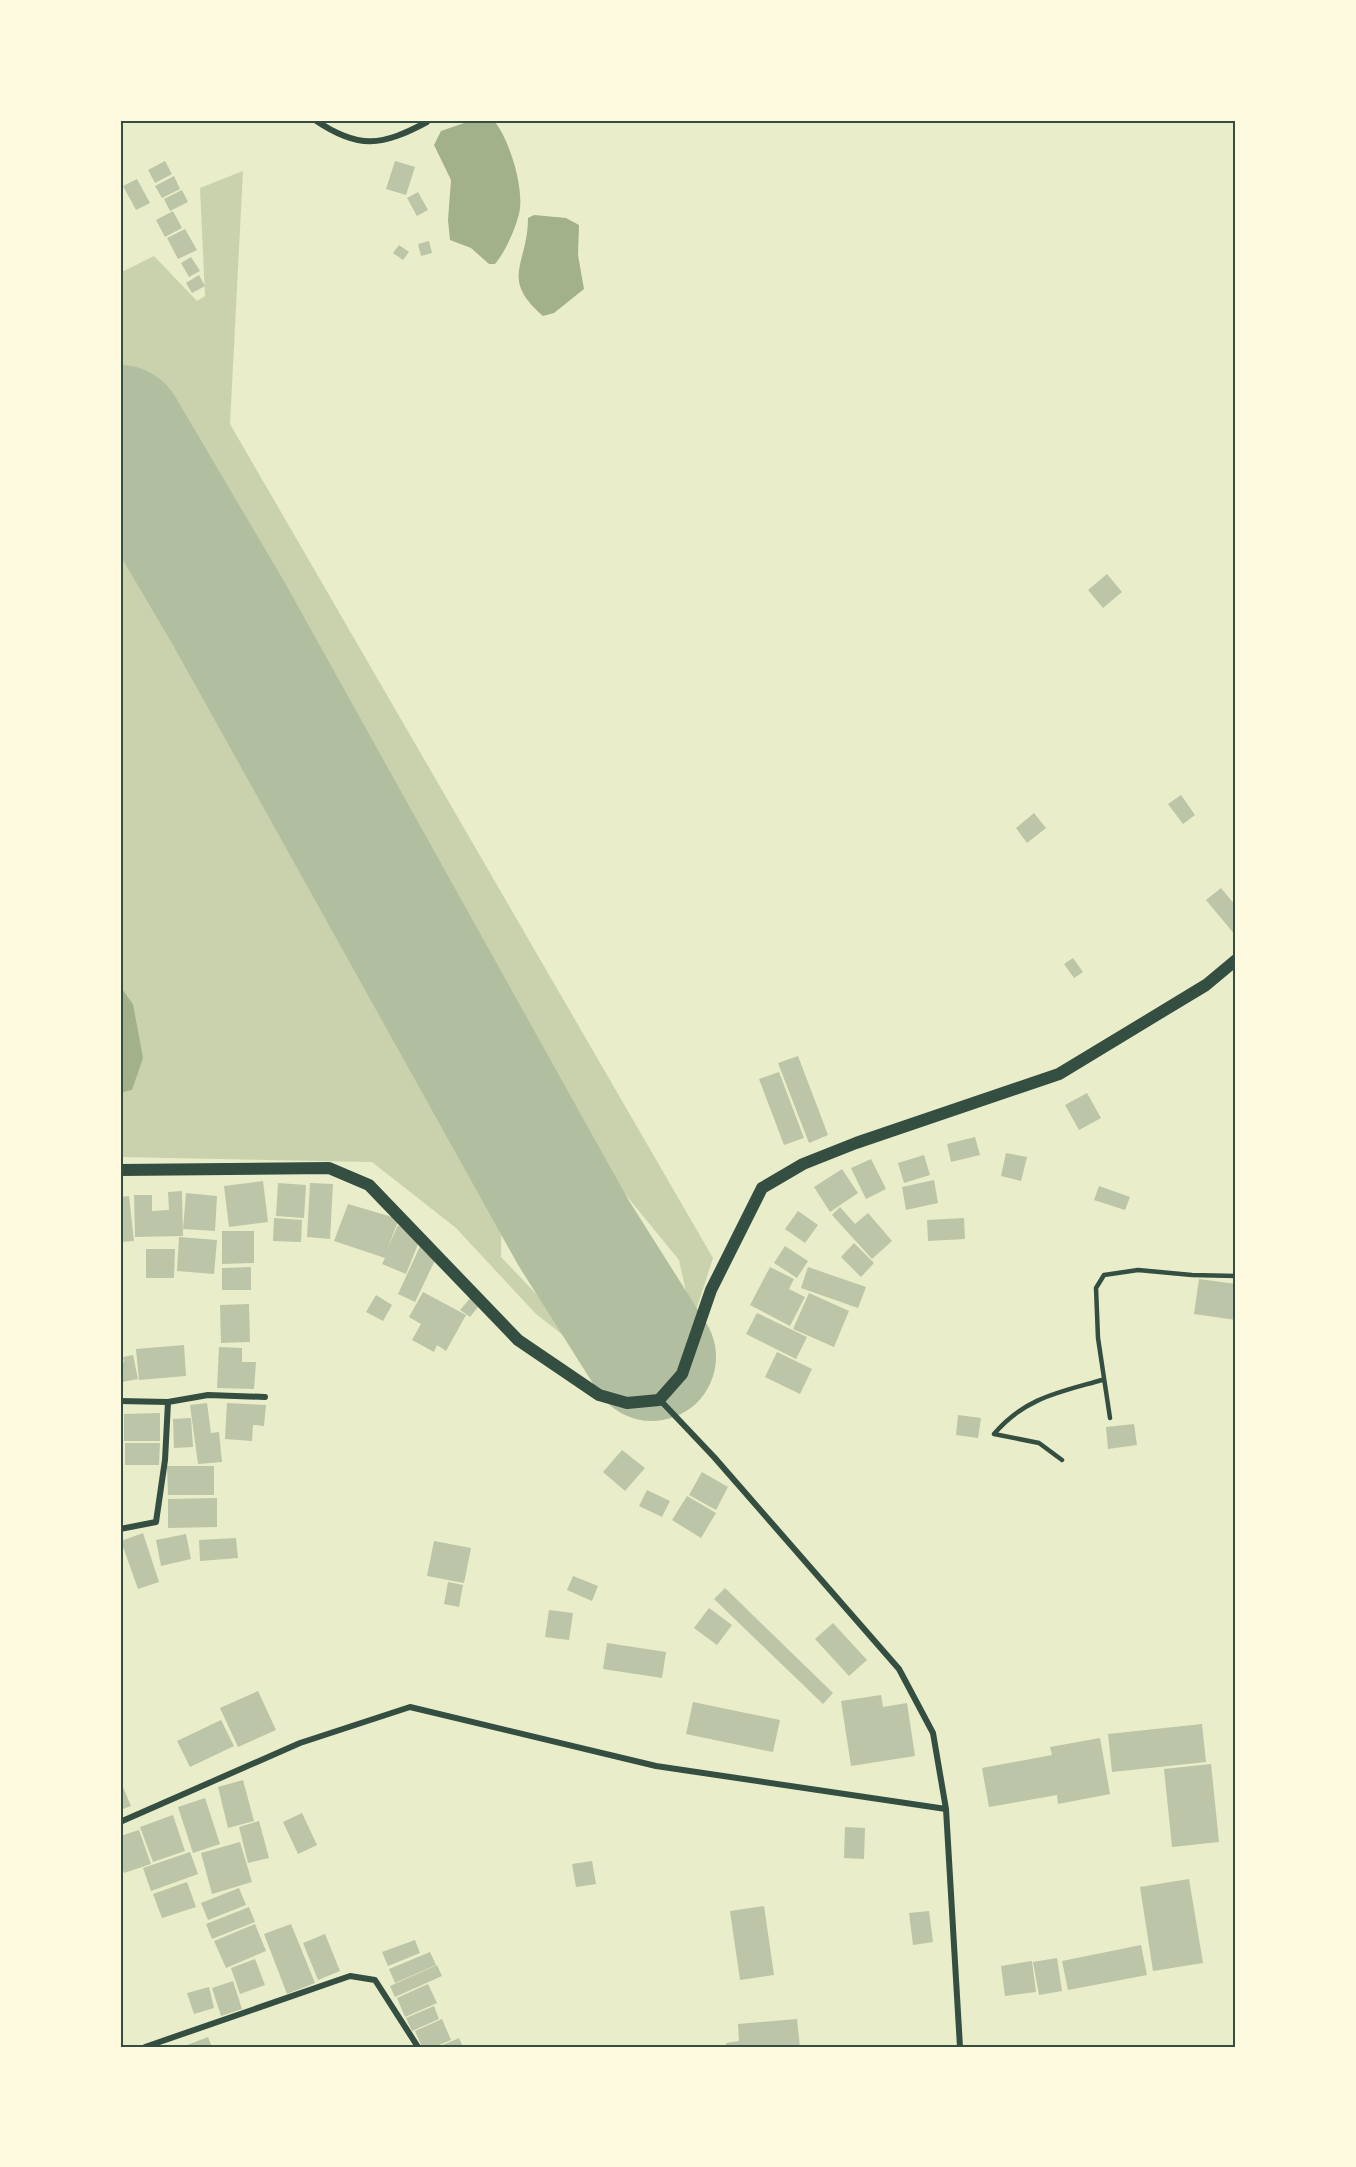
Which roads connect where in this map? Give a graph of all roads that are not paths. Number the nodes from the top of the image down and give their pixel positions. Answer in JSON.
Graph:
{"nodes":[{"id":1,"x":315,"y":120,"type":"edge"},
{"id":2,"x":427,"y":122,"type":"dead end"},
{"id":3,"x":1236,"y":960,"type":"edge"},
{"id":4,"x":120,"y":1170,"type":"edge"},
{"id":5,"x":1236,"y":1276,"type":"edge"},
{"id":6,"x":1102,"y":1380,"type":"junction"},
{"id":7,"x":265,"y":1397,"type":"dead end"},
{"id":8,"x":659,"y":1400,"type":"junction"},
{"id":9,"x":120,"y":1401,"type":"edge"},
{"id":10,"x":168,"y":1402,"type":"junction"},
{"id":11,"x":1110,"y":1418,"type":"dead end"},
{"id":12,"x":1062,"y":1460,"type":"dead end"},
{"id":13,"x":120,"y":1529,"type":"edge"},
{"id":14,"x":946,"y":1809,"type":"junction"},
{"id":15,"x":120,"y":1822,"type":"edge"},
{"id":16,"x":145,"y":2047,"type":"edge"},
{"id":17,"x":418,"y":2047,"type":"edge"},
{"id":18,"x":960,"y":2047,"type":"edge"}],
"edges":[{"from":1,"to":2,"type":"street"},
{"from":3,"to":8,"type":"main road"},
{"from":4,"to":8,"type":"main road"},
{"from":5,"to":6,"type":"lane"},
{"from":6,"to":11,"type":"lane"},
{"from":6,"to":12,"type":"lane"},
{"from":7,"to":10,"type":"street"},
{"from":8,"to":14,"type":"street"},
{"from":9,"to":10,"type":"street"},
{"from":10,"to":13,"type":"street"},
{"from":14,"to":15,"type":"street"},
{"from":14,"to":18,"type":"street"},
{"from":16,"to":17,"type":"street"}]}
